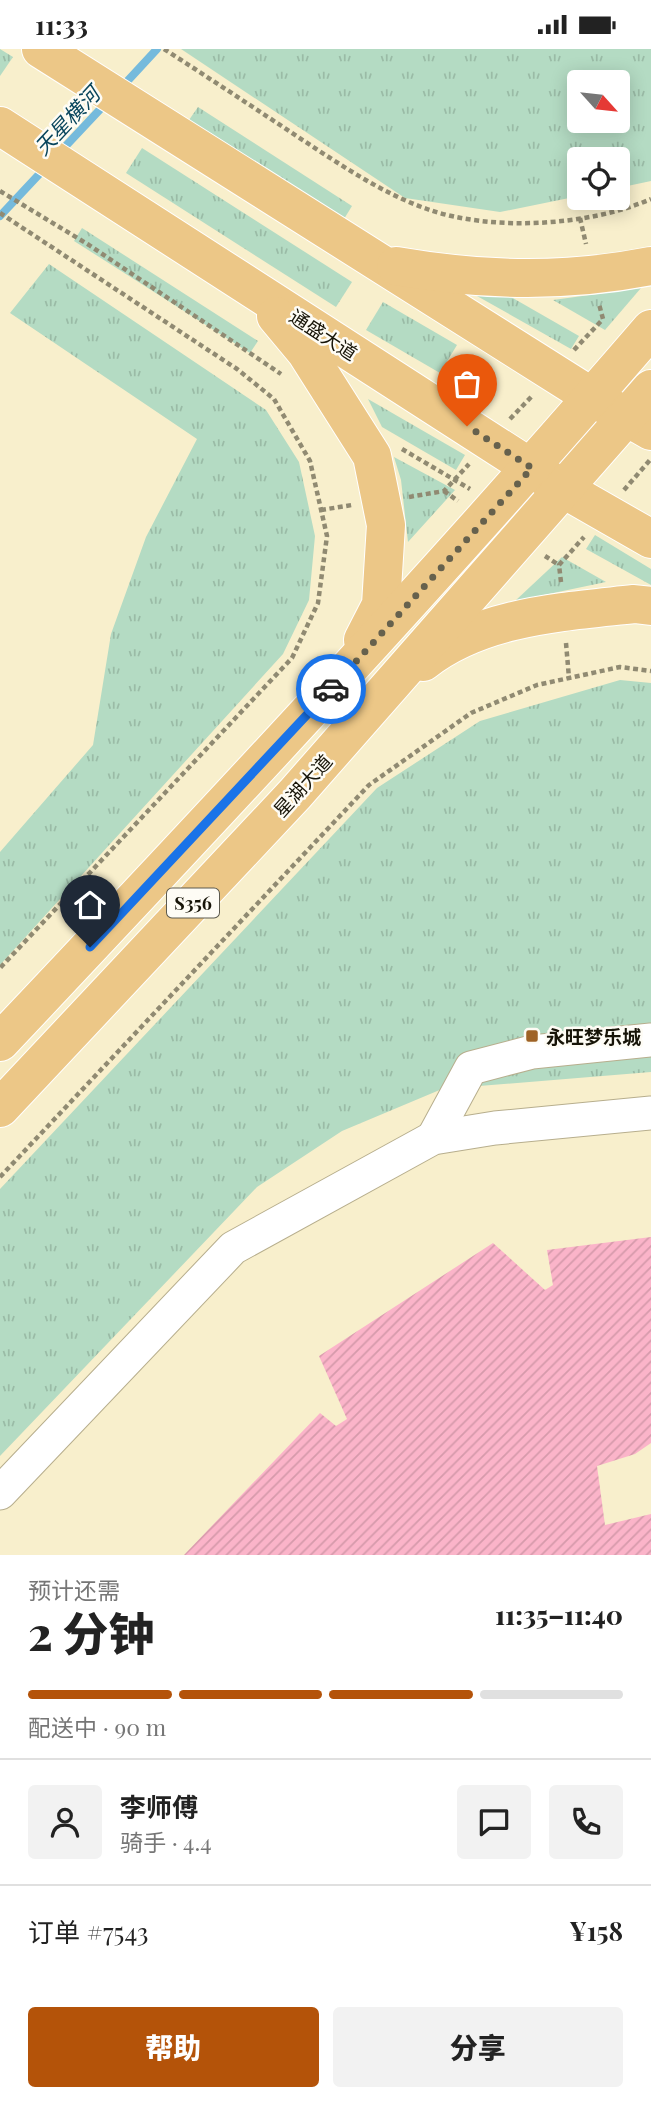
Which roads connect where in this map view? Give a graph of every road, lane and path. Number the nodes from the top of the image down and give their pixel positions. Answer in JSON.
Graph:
{"nodes":[{"id":1,"x":164,"y":49,"type":"edge"},
{"id":2,"x":56,"y":59,"type":"edge"},
{"id":3,"x":3,"y":129,"type":"edge"},
{"id":4,"x":0,"y":191,"type":"edge"},
{"id":5,"x":651,"y":199,"type":"edge"},
{"id":6,"x":0,"y":213,"type":"edge"},
{"id":7,"x":580,"y":218,"type":"junction"},
{"id":8,"x":89,"y":245,"type":"dead end"},
{"id":9,"x":378,"y":262,"type":"junction"},
{"id":10,"x":651,"y":266,"type":"edge"},
{"id":11,"x":593,"y":275,"type":"junction"},
{"id":12,"x":255,"y":290,"type":"junction"},
{"id":13,"x":651,"y":329,"type":"edge"},
{"id":14,"x":553,"y":373,"type":"junction"},
{"id":15,"x":592,"y":397,"type":"junction"},
{"id":16,"x":643,"y":412,"type":"edge"},
{"id":17,"x":490,"y":441,"type":"junction"},
{"id":18,"x":651,"y":459,"type":"edge"},
{"id":19,"x":547,"y":478,"type":"junction"},
{"id":20,"x":381,"y":501,"type":"junction"},
{"id":21,"x":321,"y":510,"type":"junction"},
{"id":22,"x":605,"y":512,"type":"junction"},
{"id":23,"x":651,"y":539,"type":"edge"},
{"id":24,"x":651,"y":605,"type":"edge"},
{"id":25,"x":563,"y":612,"type":"junction"},
{"id":26,"x":348,"y":670,"type":"junction"},
{"id":27,"x":651,"y":671,"type":"edge"},
{"id":28,"x":569,"y":678,"type":"junction"},
{"id":29,"x":382,"y":694,"type":"junction"},
{"id":30,"x":0,"y":968,"type":"edge"},
{"id":31,"x":651,"y":1040,"type":"edge"},
{"id":32,"x":0,"y":1042,"type":"edge"},
{"id":33,"x":0,"y":1108,"type":"edge"},
{"id":34,"x":651,"y":1113,"type":"edge"},
{"id":35,"x":433,"y":1137,"type":"junction"},
{"id":36,"x":0,"y":1177,"type":"edge"},
{"id":37,"x":0,"y":1493,"type":"edge"}],
"edges":[{"from":1,"to":7,"type":"path"},
{"from":2,"to":9,"type":"main road"},
{"from":3,"to":12,"type":"main road","name":"通盛大道"},
{"from":4,"to":8,"type":"path"},
{"from":5,"to":7,"type":"path"},
{"from":6,"to":21,"type":"path"},
{"from":7,"to":11,"type":"path"},
{"from":9,"to":11,"type":"main road"},
{"from":9,"to":14,"type":"main road"},
{"from":10,"to":11,"type":"main road"},
{"from":11,"to":14,"type":"path"},
{"from":12,"to":17,"type":"main road","name":"通盛大道"},
{"from":12,"to":20,"type":"main road"},
{"from":13,"to":15,"type":"main road","name":"星湖大道","number":"S356"},
{"from":14,"to":15,"type":"main road"},
{"from":14,"to":17,"type":"path"},
{"from":15,"to":16,"type":"main road"},
{"from":15,"to":19,"type":"main road","name":"星湖大道","number":"S356"},
{"from":16,"to":19,"type":"main road","name":"星湖大道","number":"S356"},
{"from":17,"to":19,"type":"main road","name":"通盛大道"},
{"from":17,"to":20,"type":"path"},
{"from":18,"to":22,"type":"path"},
{"from":19,"to":22,"type":"main road","name":"通盛大道"},
{"from":19,"to":26,"type":"main road","name":"星湖大道","number":"S356"},
{"from":19,"to":29,"type":"main road","name":"星湖大道","number":"S356"},
{"from":20,"to":21,"type":"path"},
{"from":20,"to":26,"type":"main road"},
{"from":21,"to":30,"type":"path"},
{"from":22,"to":23,"type":"main road","name":"通盛大道"},
{"from":22,"to":25,"type":"path"},
{"from":24,"to":25,"type":"main road"},
{"from":25,"to":28,"type":"path"},
{"from":25,"to":29,"type":"main road"},
{"from":26,"to":32,"type":"main road","name":"星湖大道","number":"S356"},
{"from":27,"to":28,"type":"path"},
{"from":28,"to":36,"type":"path"},
{"from":29,"to":33,"type":"main road","name":"星湖大道","number":"S356"},
{"from":31,"to":35,"type":"street"},
{"from":34,"to":35,"type":"street"},
{"from":35,"to":37,"type":"street"}]}
